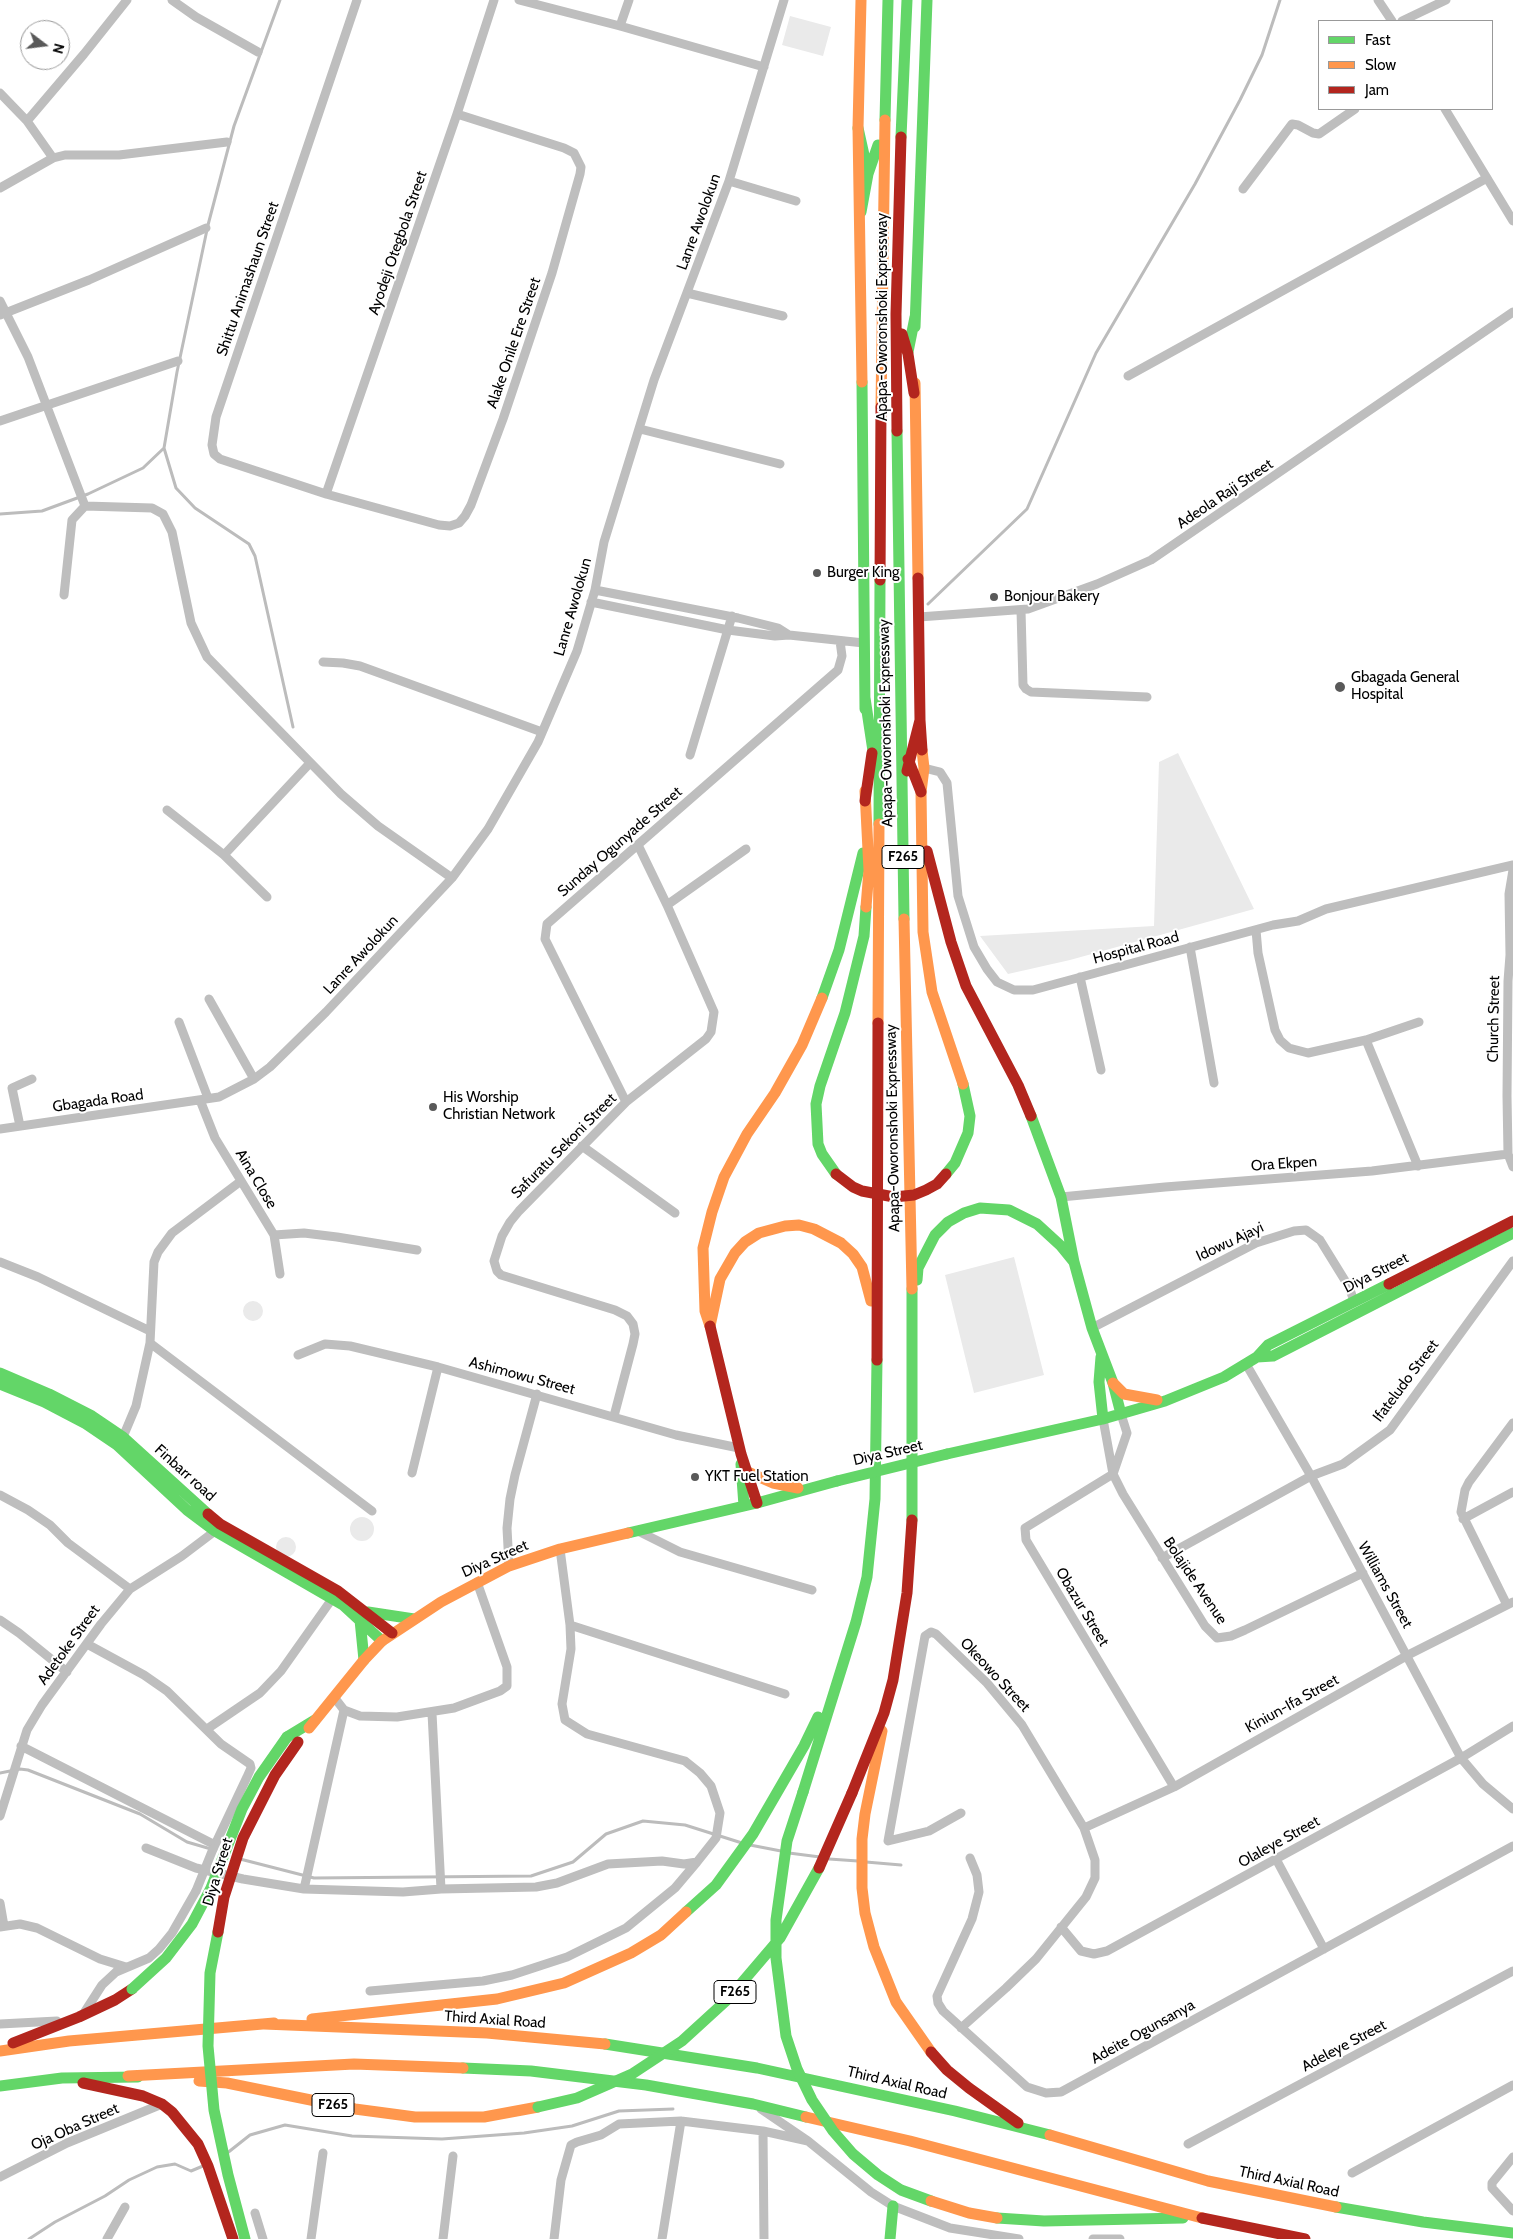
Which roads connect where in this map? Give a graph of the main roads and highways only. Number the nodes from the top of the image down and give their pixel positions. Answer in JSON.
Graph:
{"nodes":[{"id":1,"x":861,"y":0,"type":"edge"},
{"id":2,"x":888,"y":0,"type":"edge"},
{"id":3,"x":907,"y":0,"type":"edge"},
{"id":4,"x":927,"y":0,"type":"edge"},
{"id":5,"x":858,"y":128,"type":"junction"},
{"id":6,"x":883,"y":129,"type":"junction"},
{"id":7,"x":868,"y":174,"type":"junction"},
{"id":8,"x":882,"y":210,"type":"junction"},
{"id":9,"x":861,"y":212,"type":"junction"},
{"id":10,"x":896,"y":314,"type":"junction"},
{"id":11,"x":916,"y":317,"type":"junction"},
{"id":12,"x":908,"y":354,"type":"junction"},
{"id":13,"x":914,"y":393,"type":"junction"},
{"id":14,"x":897,"y":395,"type":"junction"},
{"id":15,"x":881,"y":697,"type":"junction"},
{"id":16,"x":865,"y":698,"type":"junction"},
{"id":17,"x":920,"y":720,"type":"junction"},
{"id":18,"x":900,"y":723,"type":"junction"},
{"id":19,"x":873,"y":749,"type":"junction"},
{"id":20,"x":909,"y":760,"type":"junction"},
{"id":21,"x":880,"y":792,"type":"junction"},
{"id":22,"x":921,"y":792,"type":"junction"},
{"id":23,"x":902,"y":797,"type":"junction"},
{"id":24,"x":865,"y":801,"type":"junction"},
{"id":25,"x":922,"y":828,"type":"junction"},
{"id":26,"x":866,"y":840,"type":"junction"},
{"id":27,"x":1513,"y":1220,"type":"edge"},
{"id":28,"x":1513,"y":1234,"type":"edge"},
{"id":29,"x":1074,"y":1262,"type":"junction"},
{"id":30,"x":710,"y":1326,"type":"junction"},
{"id":31,"x":913,"y":1354,"type":"junction"},
{"id":32,"x":1102,"y":1355,"type":"junction"},
{"id":33,"x":1257,"y":1357,"type":"junction"},
{"id":34,"x":878,"y":1365,"type":"junction"},
{"id":35,"x":0,"y":1373,"type":"edge"},
{"id":36,"x":1113,"y":1383,"type":"junction"},
{"id":37,"x":0,"y":1384,"type":"edge"},
{"id":38,"x":1165,"y":1400,"type":"junction"},
{"id":39,"x":1121,"y":1414,"type":"junction"},
{"id":40,"x":1103,"y":1419,"type":"junction"},
{"id":41,"x":740,"y":1451,"type":"junction"},
{"id":42,"x":748,"y":1472,"type":"junction"},
{"id":43,"x":803,"y":1489,"type":"junction"},
{"id":44,"x":756,"y":1503,"type":"junction"},
{"id":45,"x":744,"y":1506,"type":"junction"},
{"id":46,"x":346,"y":1601,"type":"junction"},
{"id":47,"x":364,"y":1616,"type":"junction"},
{"id":48,"x":414,"y":1619,"type":"junction"},
{"id":49,"x":392,"y":1633,"type":"junction"},
{"id":50,"x":382,"y":1641,"type":"junction"},
{"id":51,"x":364,"y":1660,"type":"junction"},
{"id":52,"x":840,"y":1671,"type":"junction"},
{"id":53,"x":884,"y":1712,"type":"junction"},
{"id":54,"x":315,"y":1720,"type":"junction"},
{"id":55,"x":264,"y":2024,"type":"junction"},
{"id":56,"x":0,"y":2050,"type":"edge"},
{"id":57,"x":128,"y":2076,"type":"junction"},
{"id":58,"x":62,"y":2078,"type":"junction"},
{"id":59,"x":0,"y":2086,"type":"edge"},
{"id":60,"x":1032,"y":2130,"type":"junction"},
{"id":61,"x":894,"y":2206,"type":"road end"},
{"id":62,"x":1201,"y":2218,"type":"junction"},
{"id":63,"x":1513,"y":2233,"type":"edge"},
{"id":64,"x":233,"y":2239,"type":"edge"},
{"id":65,"x":245,"y":2239,"type":"edge"},
{"id":66,"x":890,"y":2239,"type":"edge"},
{"id":67,"x":1305,"y":2239,"type":"edge"}],
"edges":[{"from":1,"to":5,"type":"main road","name":"Apapa-Oworonshoki Expressway"},
{"from":2,"to":6,"type":"main road","name":"Apapa-Oworonshoki Expressway","number":"F265"},
{"from":3,"to":10,"type":"main road","name":"Apapa-Oworonshoki Expressway","number":"F265"},
{"from":4,"to":11,"type":"main road"},
{"from":5,"to":7,"type":"main road"},
{"from":5,"to":9,"type":"main road","name":"Apapa-Oworonshoki Expressway"},
{"from":6,"to":7,"type":"main road"},
{"from":6,"to":8,"type":"main road","name":"Apapa-Oworonshoki Expressway","number":"F265"},
{"from":7,"to":8,"type":"main road"},
{"from":7,"to":9,"type":"main road"},
{"from":8,"to":15,"type":"main road","name":"Apapa-Oworonshoki Expressway","number":"F265"},
{"from":9,"to":16,"type":"main road","name":"Apapa-Oworonshoki Expressway"},
{"from":10,"to":12,"type":"main road"},
{"from":10,"to":14,"type":"main road","name":"Apapa-Oworonshoki Expressway","number":"F265"},
{"from":11,"to":12,"type":"main road"},
{"from":11,"to":13,"type":"main road"},
{"from":12,"to":13,"type":"main road"},
{"from":12,"to":14,"type":"main road"},
{"from":13,"to":17,"type":"main road"},
{"from":14,"to":18,"type":"main road","name":"Apapa-Oworonshoki Expressway","number":"F265"},
{"from":15,"to":19,"type":"main road"},
{"from":15,"to":21,"type":"main road","name":"Apapa-Oworonshoki Expressway","number":"F265"},
{"from":16,"to":19,"type":"main road"},
{"from":16,"to":24,"type":"main road","name":"Apapa-Oworonshoki Expressway"},
{"from":17,"to":20,"type":"main road"},
{"from":17,"to":22,"type":"main road"},
{"from":18,"to":20,"type":"main road"},
{"from":18,"to":23,"type":"main road","name":"Apapa-Oworonshoki Expressway","number":"F265"},
{"from":19,"to":21,"type":"main road"},
{"from":19,"to":24,"type":"main road"},
{"from":20,"to":22,"type":"main road"},
{"from":20,"to":23,"type":"main road"},
{"from":21,"to":34,"type":"main road","name":"Apapa-Oworonshoki Expressway","number":"F265"},
{"from":22,"to":25,"type":"main road"},
{"from":23,"to":31,"type":"main road","name":"Apapa-Oworonshoki Expressway","number":"F265"},
{"from":24,"to":26,"type":"main road","name":"Apapa-Oworonshoki Expressway"},
{"from":25,"to":26,"type":"main road","bridge":true},
{"from":25,"to":29,"type":"main road"},
{"from":26,"to":30,"type":"main road"},
{"from":27,"to":33,"type":"main road","name":"Diya Street"},
{"from":28,"to":33,"type":"main road","name":"Diya Street"},
{"from":29,"to":31,"type":"main road"},
{"from":29,"to":32,"type":"main road"},
{"from":30,"to":34,"type":"main road"},
{"from":30,"to":41,"type":"main road"},
{"from":31,"to":53,"type":"main road","name":"Apapa-Oworonshoki Expressway","number":"F265"},
{"from":32,"to":36,"type":"main road"},
{"from":32,"to":40,"type":"main road"},
{"from":33,"to":38,"type":"main road","name":"Diya Street"},
{"from":34,"to":52,"type":"main road","name":"Apapa-Oworonshoki Expressway","number":"F265"},
{"from":35,"to":46,"type":"main road","name":"Finbarr road"},
{"from":36,"to":38,"type":"main road"},
{"from":36,"to":39,"type":"main road"},
{"from":37,"to":46,"type":"main road","name":"Finbarr road"},
{"from":38,"to":39,"type":"main road","name":"Diya Street"},
{"from":39,"to":40,"type":"main road","name":"Diya Street"},
{"from":40,"to":43,"type":"main road","name":"Diya Street","bridge":true},
{"from":41,"to":42,"type":"main road"},
{"from":41,"to":45,"type":"main road"},
{"from":42,"to":43,"type":"main road"},
{"from":42,"to":44,"type":"main road"},
{"from":43,"to":44,"type":"main road","name":"Diya Street"},
{"from":44,"to":45,"type":"main road","name":"Diya Street"},
{"from":45,"to":48,"type":"main road","name":"Diya Street"},
{"from":46,"to":47,"type":"main road"},
{"from":47,"to":48,"type":"main road"},
{"from":47,"to":49,"type":"main road"},
{"from":47,"to":50,"type":"main road"},
{"from":47,"to":51,"type":"main road"},
{"from":48,"to":49,"type":"main road","name":"Diya Street"},
{"from":49,"to":50,"type":"main road","name":"Diya Street"},
{"from":50,"to":51,"type":"main road","name":"Diya Street"},
{"from":51,"to":54,"type":"main road","name":"Diya Street"},
{"from":52,"to":55,"type":"main road","number":"F265"},
{"from":52,"to":62,"type":"main road","bridge":true},
{"from":53,"to":57,"type":"main road","number":"F265","bridge":true},
{"from":53,"to":60,"type":"main road"},
{"from":54,"to":56,"type":"main road","bridge":true},
{"from":54,"to":65,"type":"main road","name":"Diya Street","bridge":true},
{"from":55,"to":56,"type":"main road","number":"F265"},
{"from":55,"to":60,"type":"main road","name":"Third Axial Road"},
{"from":57,"to":58,"type":"main road","number":"F265"},
{"from":57,"to":62,"type":"main road"},
{"from":58,"to":59,"type":"main road","number":"F265"},
{"from":58,"to":64,"type":"main road"},
{"from":60,"to":63,"type":"main road","name":"Third Axial Road"},
{"from":61,"to":66,"type":"main road"},
{"from":62,"to":67,"type":"main road"}]}
